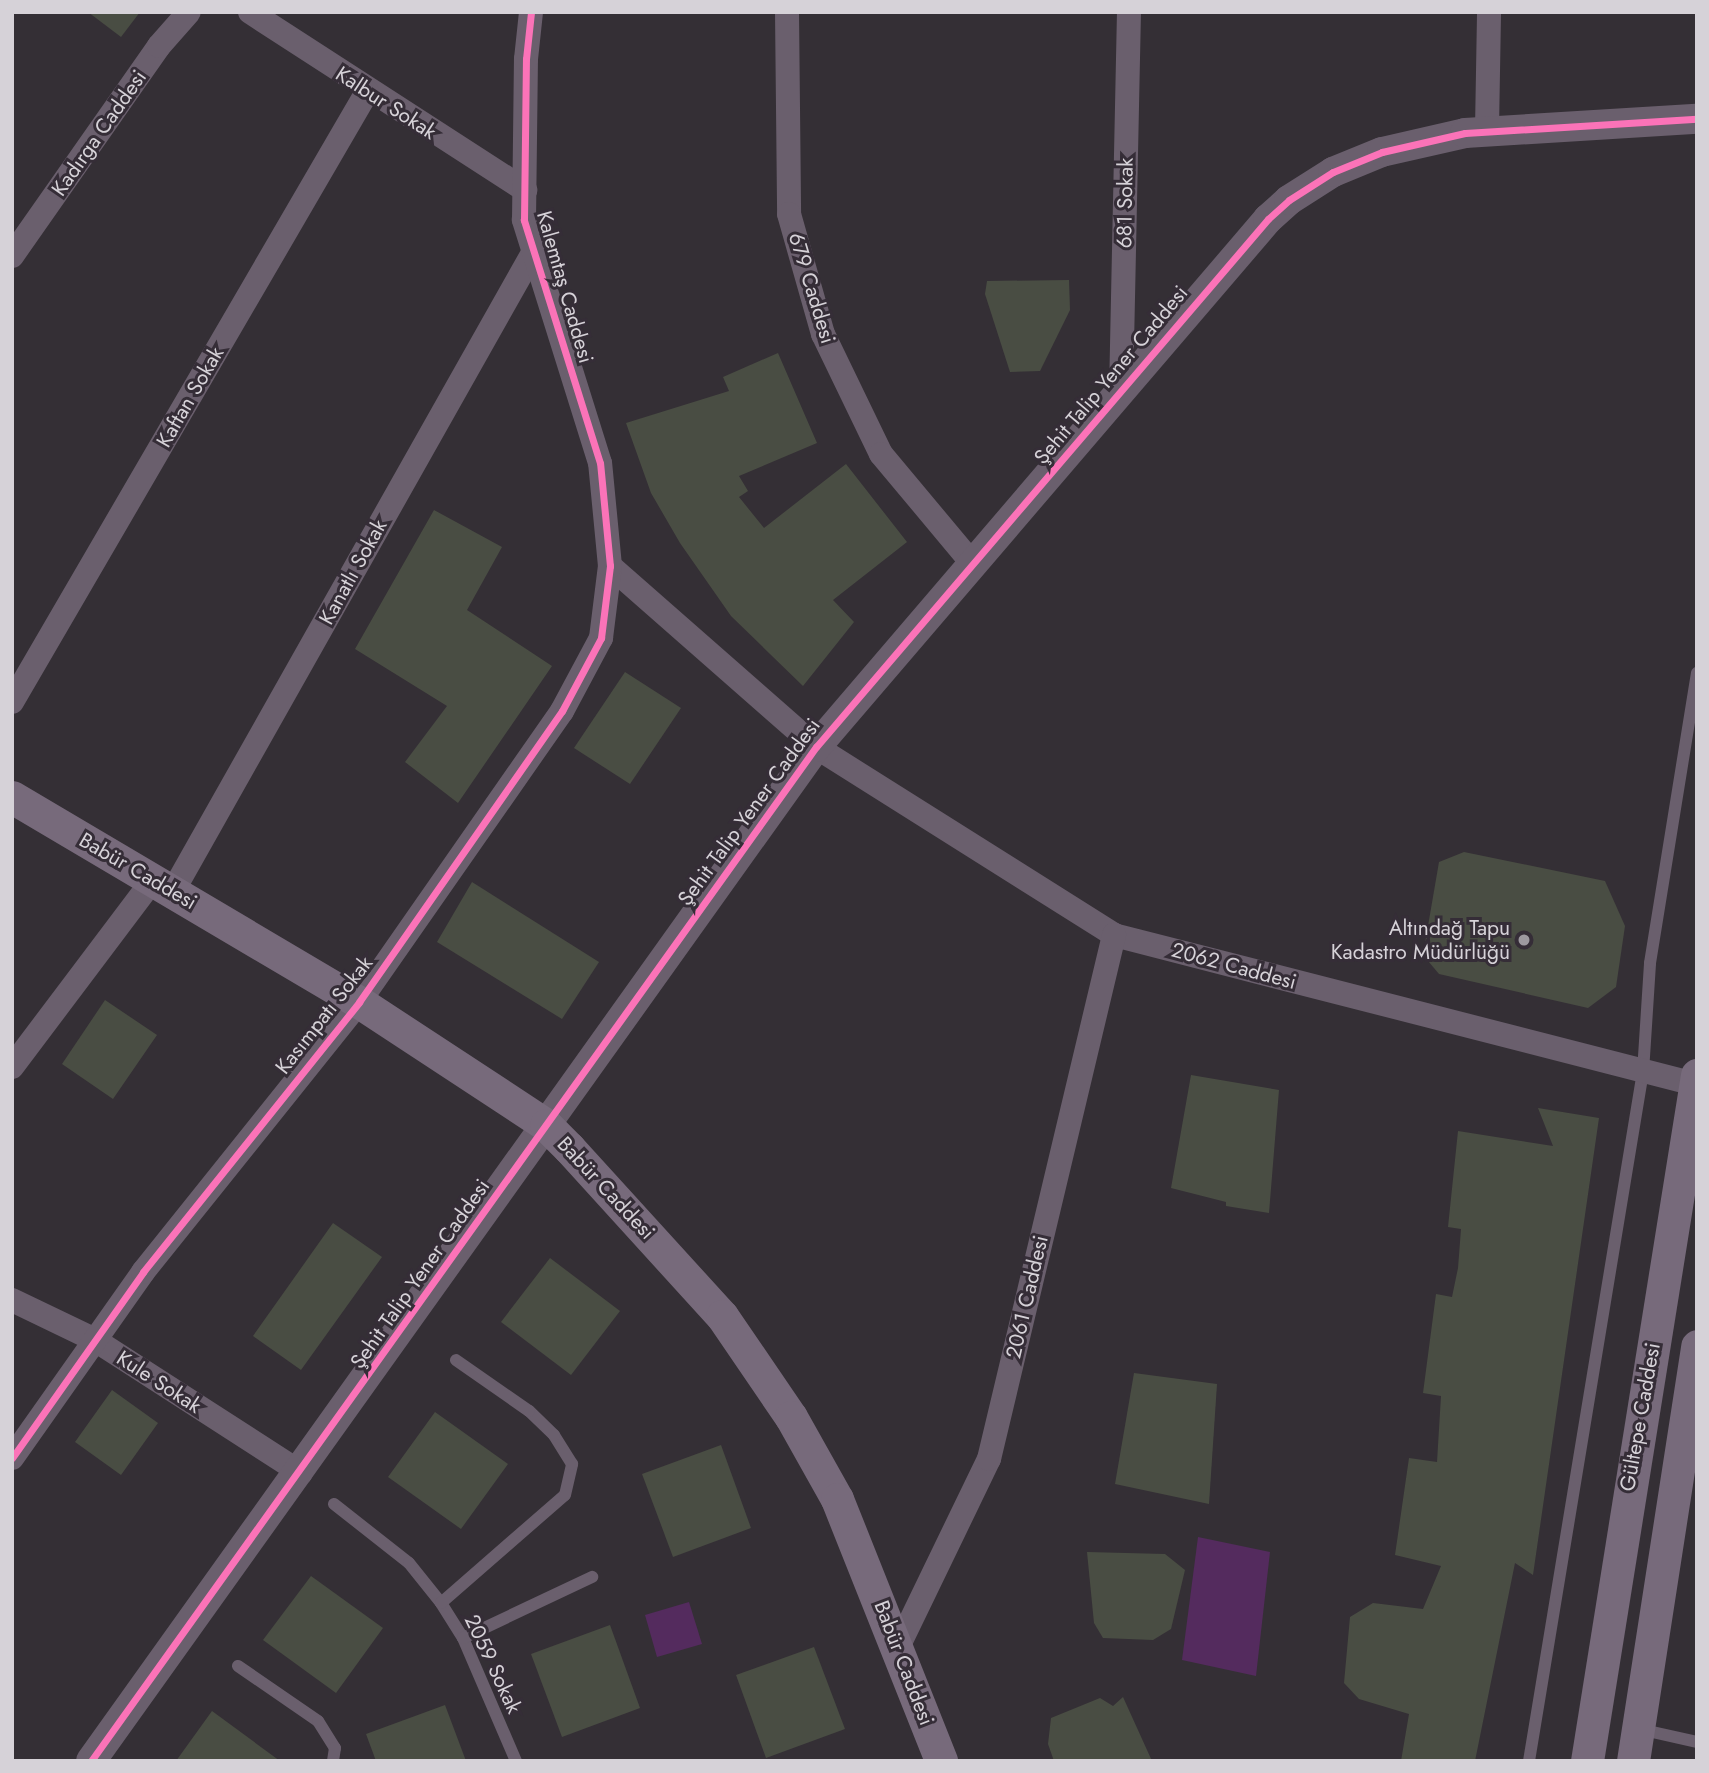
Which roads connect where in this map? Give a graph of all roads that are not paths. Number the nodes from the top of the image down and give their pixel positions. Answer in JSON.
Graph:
{"nodes":[{"id":1,"x":189,"y":12,"type":"edge"},
{"id":2,"x":250,"y":12,"type":"edge"},
{"id":3,"x":531,"y":12,"type":"edge"},
{"id":4,"x":787,"y":12,"type":"edge"},
{"id":5,"x":1129,"y":12,"type":"edge"},
{"id":6,"x":1489,"y":12,"type":"edge"},
{"id":7,"x":367,"y":92,"type":"junction"},
{"id":8,"x":1697,"y":119,"type":"edge"},
{"id":9,"x":1487,"y":129,"type":"junction"},
{"id":10,"x":525,"y":190,"type":"junction"},
{"id":11,"x":533,"y":253,"type":"junction"},
{"id":12,"x":12,"y":256,"type":"edge"},
{"id":13,"x":1121,"y":393,"type":"junction"},
{"id":14,"x":972,"y":562,"type":"junction"},
{"id":15,"x":611,"y":566,"type":"junction"},
{"id":16,"x":1697,"y":673,"type":"edge"},
{"id":17,"x":12,"y":702,"type":"edge"},
{"id":18,"x":816,"y":747,"type":"junction"},
{"id":19,"x":12,"y":797,"type":"edge"},
{"id":20,"x":163,"y":886,"type":"junction"},
{"id":21,"x":1114,"y":935,"type":"junction"},
{"id":22,"x":359,"y":1002,"type":"junction"},
{"id":23,"x":13,"y":1063,"type":"edge"},
{"id":24,"x":1643,"y":1072,"type":"junction"},
{"id":25,"x":1696,"y":1079,"type":"edge"},
{"id":26,"x":546,"y":1125,"type":"junction"},
{"id":27,"x":12,"y":1300,"type":"edge"},
{"id":28,"x":95,"y":1340,"type":"junction"},
{"id":29,"x":1697,"y":1346,"type":"edge"},
{"id":30,"x":456,"y":1360,"type":"dead end"},
{"id":31,"x":12,"y":1458,"type":"edge"},
{"id":32,"x":301,"y":1473,"type":"junction"},
{"id":33,"x":334,"y":1504,"type":"dead end"},
{"id":34,"x":592,"y":1577,"type":"dead end"},
{"id":35,"x":441,"y":1604,"type":"junction"},
{"id":36,"x":463,"y":1638,"type":"junction"},
{"id":37,"x":899,"y":1645,"type":"junction"},
{"id":38,"x":238,"y":1666,"type":"dead end"},
{"id":39,"x":1697,"y":1742,"type":"edge"},
{"id":40,"x":1636,"y":1745,"type":"edge"},
{"id":41,"x":91,"y":1761,"type":"edge"},
{"id":42,"x":333,"y":1761,"type":"edge"},
{"id":43,"x":516,"y":1761,"type":"edge"},
{"id":44,"x":941,"y":1761,"type":"edge"},
{"id":45,"x":1529,"y":1761,"type":"edge"},
{"id":46,"x":1587,"y":1761,"type":"edge"}],
"edges":[{"from":1,"to":12,"type":"street","name":"Kadırga Caddesi"},
{"from":2,"to":7,"type":"street","name":"Kalbur Sokak"},
{"from":3,"to":10,"type":"street","name":"Kalemtaş Caddesi"},
{"from":4,"to":14,"type":"street","name":"679 Caddesi"},
{"from":5,"to":13,"type":"street","name":"681 Sokak"},
{"from":6,"to":9,"type":"street"},
{"from":7,"to":10,"type":"street","name":"Kalbur Sokak"},
{"from":7,"to":17,"type":"street","name":"Kaftan Sokak"},
{"from":8,"to":9,"type":"street","name":"Şehit Talip Yener Caddesi"},
{"from":9,"to":13,"type":"street","name":"Şehit Talip Yener Caddesi"},
{"from":10,"to":11,"type":"street","name":"Kalemtaş Caddesi"},
{"from":11,"to":15,"type":"street","name":"Kalemtaş Caddesi"},
{"from":11,"to":20,"type":"street","name":"Kanatlı Sokak"},
{"from":13,"to":14,"type":"street","name":"Şehit Talip Yener Caddesi"},
{"from":14,"to":18,"type":"street","name":"Şehit Talip Yener Caddesi"},
{"from":15,"to":18,"type":"street"},
{"from":15,"to":22,"type":"street","name":"Kasımpatı Sokak"},
{"from":16,"to":24,"type":"lane"},
{"from":18,"to":21,"type":"street","name":"2062 Caddesi"},
{"from":18,"to":26,"type":"street","name":"Şehit Talip Yener Caddesi"},
{"from":19,"to":20,"type":"main road","name":"Babür Caddesi"},
{"from":20,"to":22,"type":"main road","name":"Babür Caddesi"},
{"from":20,"to":23,"type":"street","name":"Kanatlı Sokak"},
{"from":21,"to":24,"type":"street","name":"2062 Caddesi"},
{"from":21,"to":37,"type":"street","name":"2061 Caddesi"},
{"from":22,"to":26,"type":"main road","name":"Babür Caddesi"},
{"from":22,"to":28,"type":"street","name":"Kasımpatı Sokak"},
{"from":24,"to":25,"type":"street","name":"2062 Caddesi"},
{"from":24,"to":45,"type":"lane"},
{"from":25,"to":46,"type":"main road","name":"Gültepe Caddesi"},
{"from":26,"to":32,"type":"street","name":"Şehit Talip Yener Caddesi"},
{"from":26,"to":37,"type":"main road","name":"Babür Caddesi"},
{"from":27,"to":28,"type":"street","name":"Kule Sokak"},
{"from":28,"to":31,"type":"street","name":"Kasımpatı Sokak"},
{"from":28,"to":32,"type":"street","name":"Kule Sokak"},
{"from":29,"to":40,"type":"main road","name":"Gültepe Caddesi"},
{"from":30,"to":35,"type":"lane"},
{"from":32,"to":41,"type":"street","name":"Şehit Talip Yener Caddesi"},
{"from":33,"to":35,"type":"lane","name":"2059 Sokak"},
{"from":34,"to":36,"type":"lane"},
{"from":35,"to":36,"type":"lane","name":"2059 Sokak"},
{"from":36,"to":43,"type":"lane","name":"2059 Sokak"},
{"from":37,"to":44,"type":"main road","name":"Babür Caddesi"},
{"from":38,"to":42,"type":"lane"},
{"from":39,"to":40,"type":"lane"}]}
